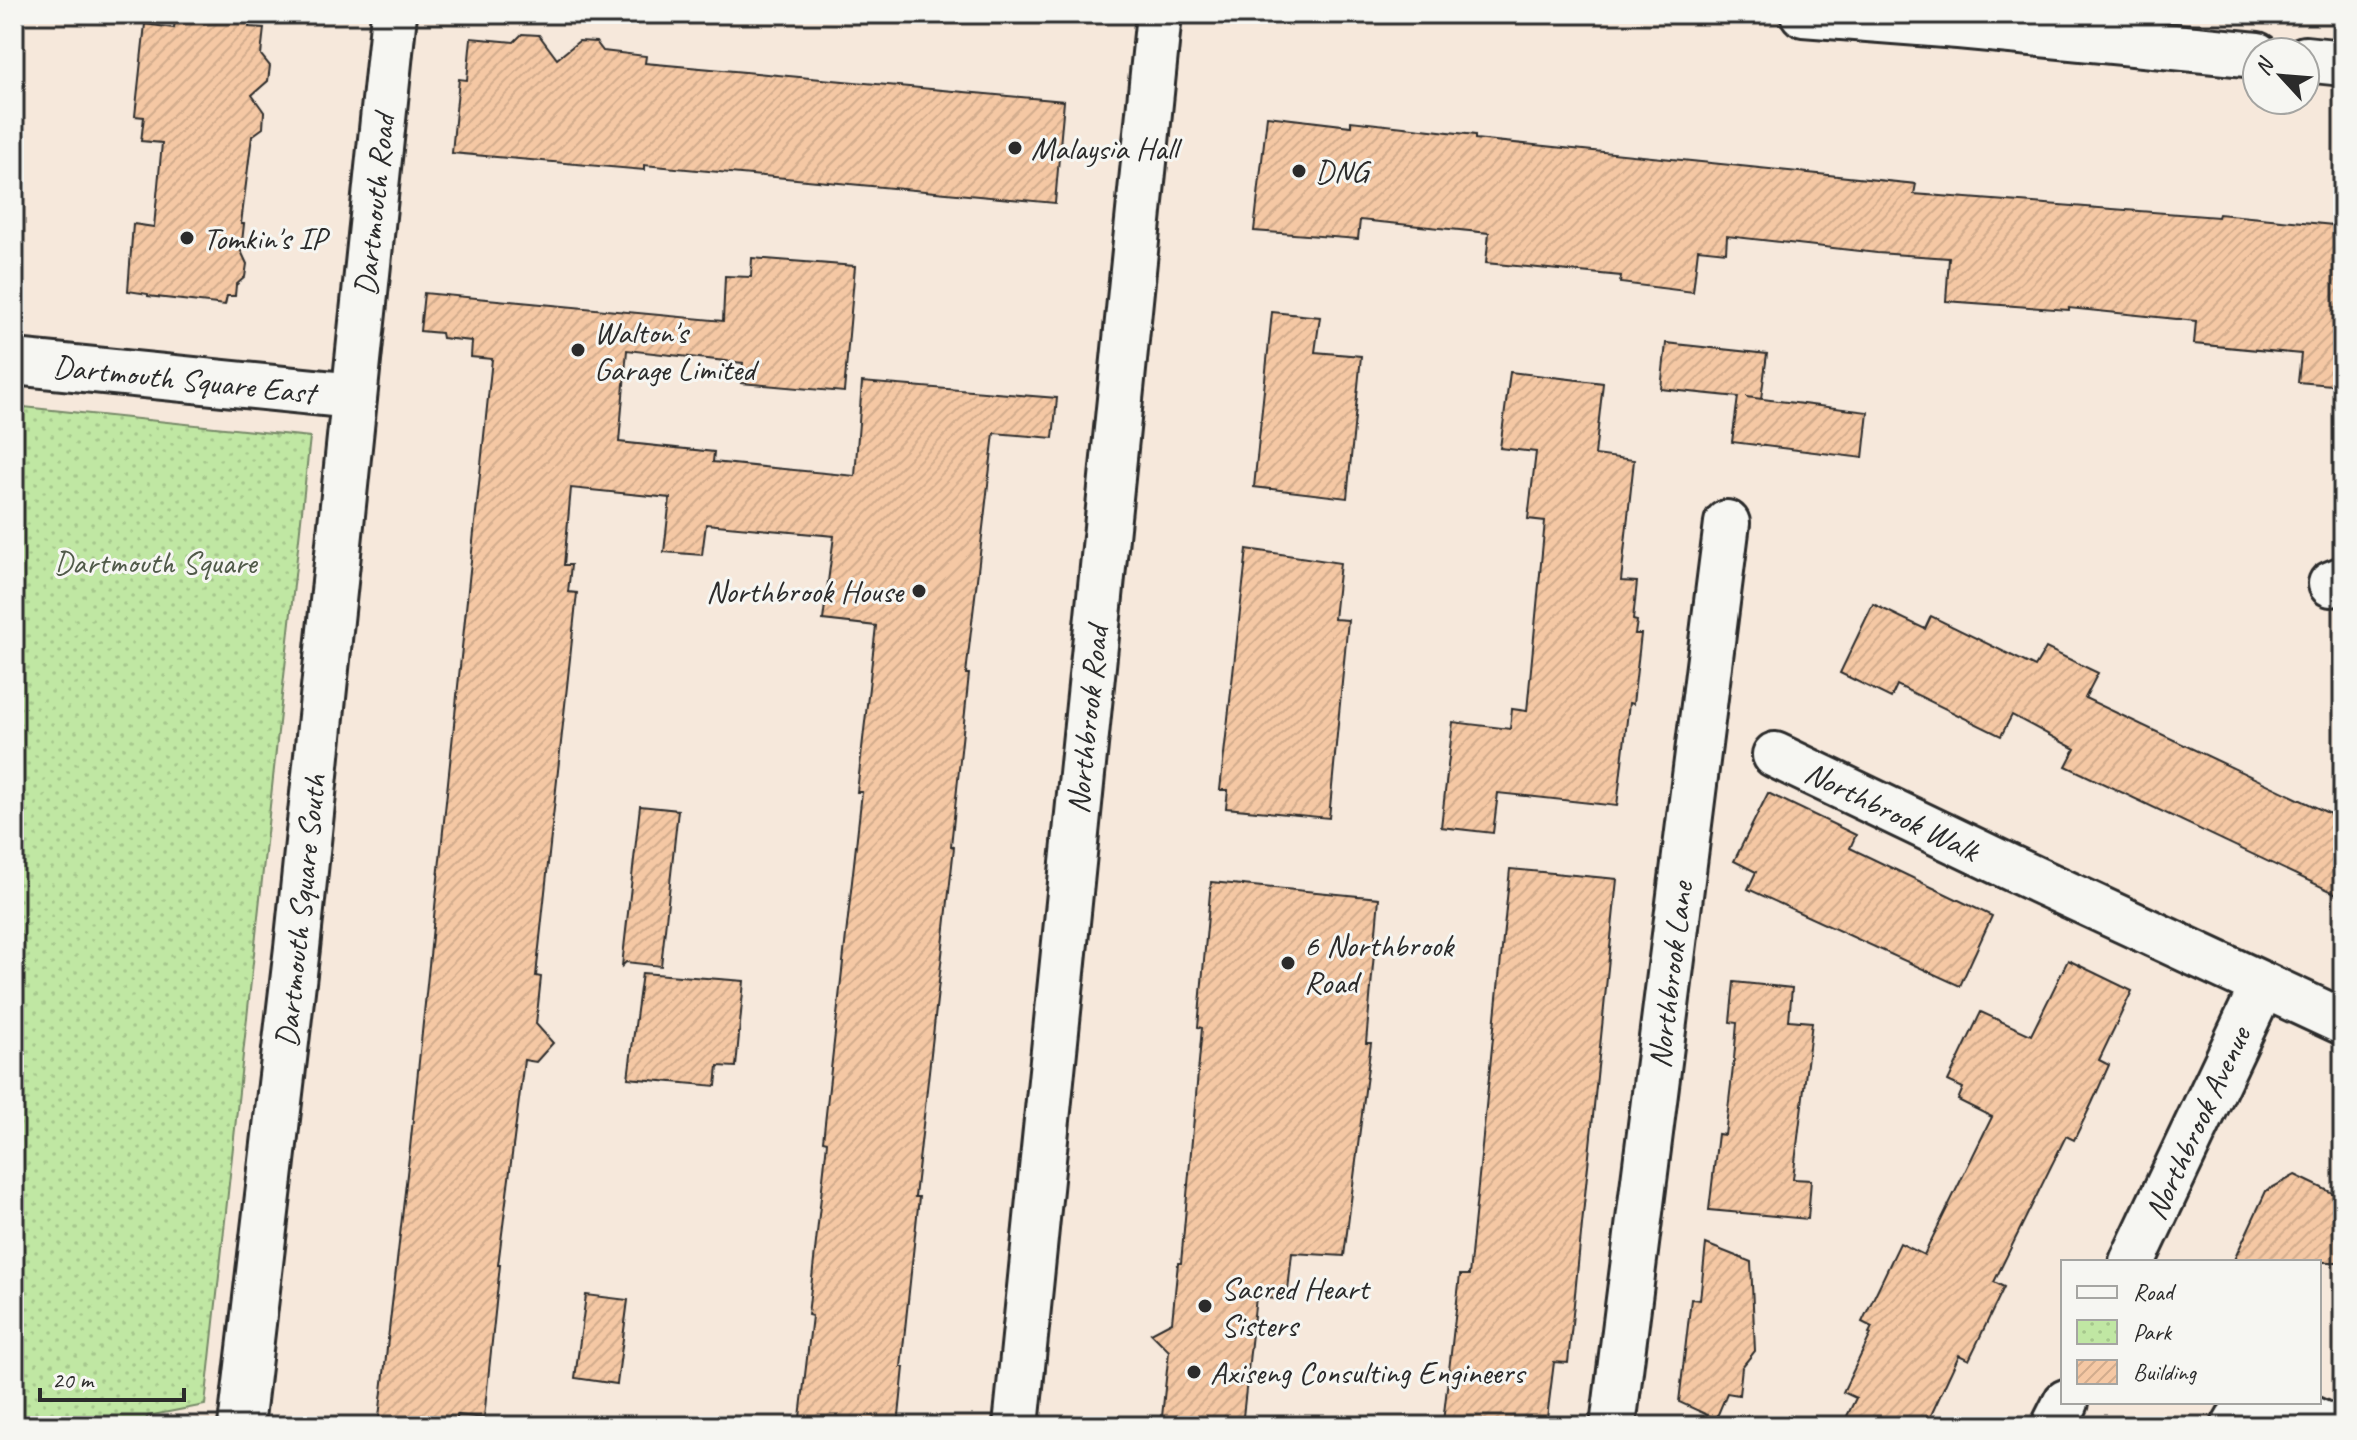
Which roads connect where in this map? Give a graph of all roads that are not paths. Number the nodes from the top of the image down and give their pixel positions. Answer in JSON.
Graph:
{"nodes":[{"id":1,"x":394,"y":14,"type":"edge"},
{"id":2,"x":1159,"y":14,"type":"edge"},
{"id":3,"x":1803,"y":14,"type":"edge"},
{"id":4,"x":2241,"y":53,"type":"edge"},
{"id":5,"x":2321,"y":61,"type":"edge"},
{"id":6,"x":2343,"y":63,"type":"edge"},
{"id":7,"x":14,"y":362,"type":"edge"},
{"id":8,"x":354,"y":396,"type":"junction"},
{"id":9,"x":1727,"y":523,"type":"dead end"},
{"id":10,"x":1775,"y":755,"type":"dead end"},
{"id":11,"x":2263,"y":985,"type":"junction"},
{"id":12,"x":2343,"y":1022,"type":"edge"},
{"id":13,"x":2133,"y":1260,"type":"edge"},
{"id":14,"x":2065,"y":1404,"type":"edge"},
{"id":15,"x":2265,"y":1404,"type":"edge"},
{"id":16,"x":2277,"y":1404,"type":"edge"},
{"id":17,"x":241,"y":1426,"type":"edge"},
{"id":18,"x":1016,"y":1426,"type":"edge"},
{"id":19,"x":1613,"y":1426,"type":"edge"},
{"id":20,"x":2054,"y":1426,"type":"edge"},
{"id":21,"x":2234,"y":1426,"type":"edge"},
{"id":22,"x":2327,"y":1426,"type":"edge"}],
"edges":[{"from":1,"to":8,"type":"street","name":"Dartmouth Road"},
{"from":2,"to":18,"type":"street","name":"Northbrook Road"},
{"from":3,"to":4,"type":"street"},
{"from":5,"to":6,"type":"street"},
{"from":7,"to":8,"type":"street","name":"Dartmouth Square East"},
{"from":8,"to":17,"type":"street","name":"Dartmouth Square South"},
{"from":9,"to":19,"type":"street","name":"Northbrook Lane"},
{"from":10,"to":11,"type":"street","name":"Northbrook Walk"},
{"from":11,"to":12,"type":"street"},
{"from":11,"to":13,"type":"street","name":"Northbrook Avenue"},
{"from":14,"to":20,"type":"street"},
{"from":15,"to":21,"type":"street"},
{"from":16,"to":22,"type":"street"}]}
